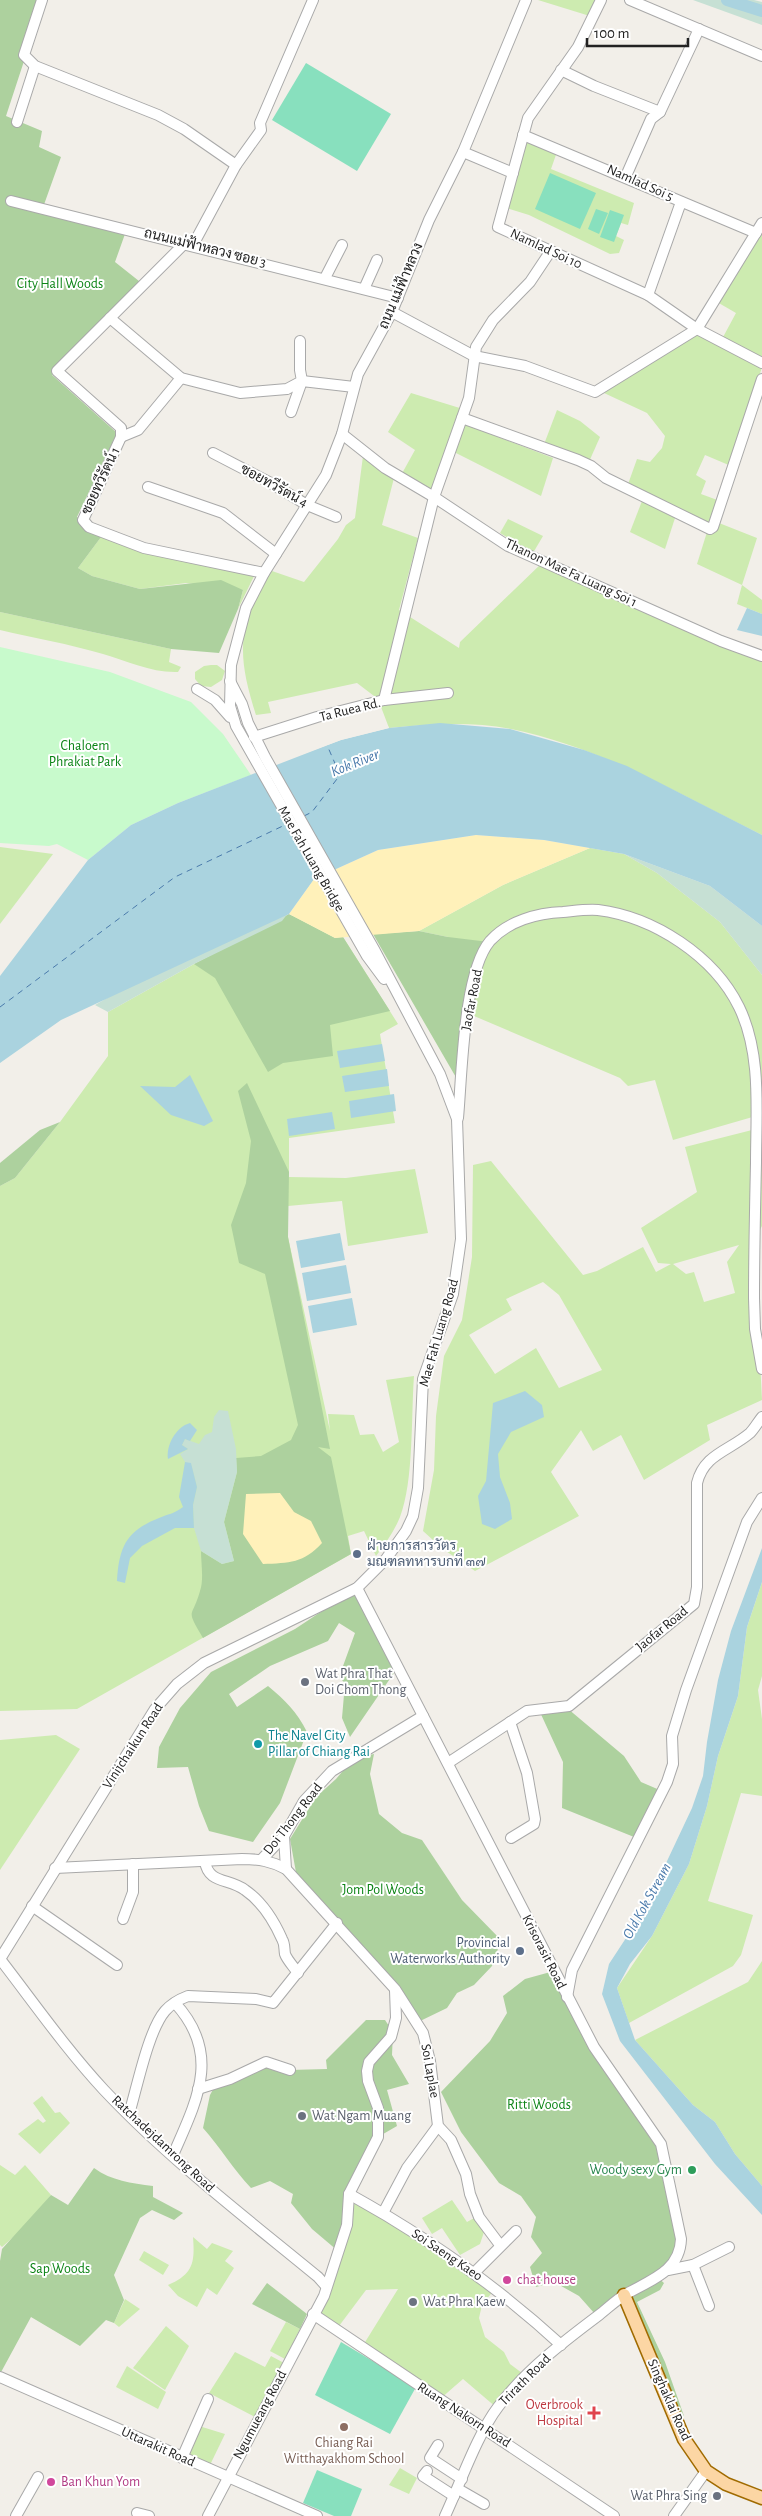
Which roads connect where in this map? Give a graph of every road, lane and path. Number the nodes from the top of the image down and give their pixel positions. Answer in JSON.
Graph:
{"nodes":[{"id":1,"x":42,"y":0,"type":"edge"},
{"id":2,"x":313,"y":0,"type":"edge"},
{"id":3,"x":526,"y":0,"type":"edge"},
{"id":4,"x":601,"y":0,"type":"edge"},
{"id":5,"x":630,"y":0,"type":"edge"},
{"id":6,"x":700,"y":29,"type":"junction"},
{"id":7,"x":762,"y":56,"type":"edge"},
{"id":8,"x":35,"y":66,"type":"junction"},
{"id":9,"x":561,"y":70,"type":"junction"},
{"id":10,"x":660,"y":112,"type":"junction"},
{"id":11,"x":17,"y":122,"type":"dead end"},
{"id":12,"x":523,"y":135,"type":"junction"},
{"id":13,"x":463,"y":152,"type":"junction"},
{"id":14,"x":236,"y":165,"type":"junction"},
{"id":15,"x":513,"y":173,"type":"junction"},
{"id":16,"x":626,"y":176,"type":"junction"},
{"id":17,"x":11,"y":201,"type":"dead end"},
{"id":18,"x":681,"y":202,"type":"junction"},
{"id":19,"x":762,"y":223,"type":"edge"},
{"id":20,"x":756,"y":233,"type":"junction"},
{"id":21,"x":189,"y":244,"type":"junction"},
{"id":22,"x":342,"y":245,"type":"dead end"},
{"id":23,"x":550,"y":252,"type":"junction"},
{"id":24,"x":377,"y":260,"type":"dead end"},
{"id":25,"x":325,"y":278,"type":"junction"},
{"id":26,"x":364,"y":289,"type":"junction"},
{"id":27,"x":648,"y":295,"type":"junction"},
{"id":28,"x":398,"y":298,"type":"junction"},
{"id":29,"x":392,"y":312,"type":"junction"},
{"id":30,"x":110,"y":318,"type":"junction"},
{"id":31,"x":697,"y":329,"type":"junction"},
{"id":32,"x":300,"y":341,"type":"dead end"},
{"id":33,"x":474,"y":356,"type":"junction"},
{"id":34,"x":762,"y":363,"type":"edge"},
{"id":35,"x":181,"y":378,"type":"junction"},
{"id":36,"x":762,"y":379,"type":"edge"},
{"id":37,"x":302,"y":381,"type":"junction"},
{"id":38,"x":354,"y":387,"type":"junction"},
{"id":39,"x":291,"y":412,"type":"dead end"},
{"id":40,"x":462,"y":418,"type":"junction"},
{"id":41,"x":342,"y":434,"type":"junction"},
{"id":42,"x":121,"y":437,"type":"junction"},
{"id":43,"x":213,"y":453,"type":"dead end"},
{"id":44,"x":148,"y":487,"type":"dead end"},
{"id":45,"x":434,"y":497,"type":"junction"},
{"id":46,"x":307,"y":506,"type":"junction"},
{"id":47,"x":336,"y":517,"type":"dead end"},
{"id":48,"x":276,"y":554,"type":"junction"},
{"id":49,"x":264,"y":573,"type":"junction"},
{"id":50,"x":762,"y":656,"type":"edge"},
{"id":51,"x":230,"y":681,"type":"junction"},
{"id":52,"x":197,"y":689,"type":"dead end"},
{"id":53,"x":448,"y":693,"type":"dead end"},
{"id":54,"x":384,"y":700,"type":"junction"},
{"id":55,"x":236,"y":726,"type":"junction"},
{"id":56,"x":254,"y":737,"type":"junction"},
{"id":57,"x":260,"y":760,"type":"junction"},
{"id":58,"x":371,"y":954,"type":"joint"},
{"id":59,"x":458,"y":1119,"type":"junction"},
{"id":60,"x":762,"y":1369,"type":"edge"},
{"id":61,"x":762,"y":1417,"type":"edge"},
{"id":62,"x":762,"y":1498,"type":"edge"},
{"id":63,"x":356,"y":1588,"type":"junction"},
{"id":64,"x":423,"y":1716,"type":"junction"},
{"id":65,"x":510,"y":1722,"type":"junction"},
{"id":66,"x":448,"y":1763,"type":"junction"},
{"id":67,"x":284,"y":1836,"type":"junction"},
{"id":68,"x":511,"y":1838,"type":"dead end"},
{"id":69,"x":262,"y":1859,"type":"junction"},
{"id":70,"x":204,"y":1861,"type":"junction"},
{"id":71,"x":133,"y":1864,"type":"junction"},
{"id":72,"x":55,"y":1868,"type":"junction"},
{"id":73,"x":286,"y":1869,"type":"junction"},
{"id":74,"x":32,"y":1906,"type":"junction"},
{"id":75,"x":123,"y":1919,"type":"dead end"},
{"id":76,"x":337,"y":1924,"type":"junction"},
{"id":77,"x":0,"y":1959,"type":"edge"},
{"id":78,"x":117,"y":1965,"type":"dead end"},
{"id":79,"x":298,"y":1973,"type":"junction"},
{"id":80,"x":395,"y":1989,"type":"junction"},
{"id":81,"x":567,"y":1997,"type":"junction"},
{"id":82,"x":175,"y":2003,"type":"junction"},
{"id":83,"x":290,"y":2070,"type":"dead end"},
{"id":84,"x":198,"y":2089,"type":"junction"},
{"id":85,"x":129,"y":2114,"type":"junction"},
{"id":86,"x":438,"y":2126,"type":"junction"},
{"id":87,"x":173,"y":2155,"type":"junction"},
{"id":88,"x":349,"y":2194,"type":"junction"},
{"id":89,"x":383,"y":2213,"type":"junction"},
{"id":90,"x":516,"y":2231,"type":"dead end"},
{"id":91,"x":500,"y":2245,"type":"junction"},
{"id":92,"x":729,"y":2247,"type":"dead end"},
{"id":93,"x":692,"y":2265,"type":"junction"},
{"id":94,"x":668,"y":2270,"type":"junction"},
{"id":95,"x":474,"y":2273,"type":"junction"},
{"id":96,"x":326,"y":2286,"type":"junction"},
{"id":97,"x":624,"y":2295,"type":"junction"},
{"id":98,"x":709,"y":2306,"type":"dead end"},
{"id":99,"x":313,"y":2314,"type":"junction"},
{"id":100,"x":561,"y":2345,"type":"junction"},
{"id":101,"x":0,"y":2377,"type":"edge"},
{"id":102,"x":208,"y":2399,"type":"dead end"},
{"id":103,"x":486,"y":2428,"type":"junction"},
{"id":104,"x":438,"y":2445,"type":"dead end"},
{"id":105,"x":182,"y":2458,"type":"junction"},
{"id":106,"x":427,"y":2470,"type":"dead end"},
{"id":107,"x":706,"y":2471,"type":"junction"},
{"id":108,"x":38,"y":2477,"type":"dead end"},
{"id":109,"x":227,"y":2477,"type":"junction"},
{"id":110,"x":462,"y":2479,"type":"junction"},
{"id":111,"x":456,"y":2492,"type":"junction"},
{"id":112,"x":762,"y":2498,"type":"edge"},
{"id":113,"x":484,"y":2504,"type":"dead end"},
{"id":114,"x":137,"y":2513,"type":"dead end"},
{"id":115,"x":16,"y":2516,"type":"edge"},
{"id":116,"x":149,"y":2516,"type":"edge"},
{"id":117,"x":208,"y":2516,"type":"edge"},
{"id":118,"x":317,"y":2516,"type":"edge"},
{"id":119,"x":445,"y":2516,"type":"edge"},
{"id":120,"x":614,"y":2516,"type":"edge"},
{"id":121,"x":674,"y":2516,"type":"edge"}],
"edges":[{"from":1,"to":8,"type":"street"},
{"from":2,"to":14,"type":"street","name":"ซอยทวีรัตน์ 1"},
{"from":3,"to":13,"type":"street","name":"ถนน แม่ฟ้าหลวง"},
{"from":4,"to":9,"type":"street","name":"Namlad Soi 10"},
{"from":5,"to":6,"type":"street"},
{"from":6,"to":7,"type":"street"},
{"from":6,"to":10,"type":"street"},
{"from":8,"to":11,"type":"street"},
{"from":8,"to":14,"type":"street"},
{"from":9,"to":10,"type":"street"},
{"from":9,"to":12,"type":"street","name":"Namlad Soi 10"},
{"from":10,"to":16,"type":"street"},
{"from":12,"to":15,"type":"street","name":"Namlad Soi 10"},
{"from":12,"to":16,"type":"street","name":"Namlad Soi 5"},
{"from":13,"to":15,"type":"street"},
{"from":13,"to":28,"type":"street","name":"ถนน แม่ฟ้าหลวง"},
{"from":14,"to":21,"type":"street","name":"ซอยทวีรัตน์ 1"},
{"from":15,"to":23,"type":"street","name":"Namlad Soi 10"},
{"from":16,"to":18,"type":"street","name":"Namlad Soi 5"},
{"from":17,"to":21,"type":"street","name":"ถนนแม่ฟ้าหลวง ซอย 3"},
{"from":18,"to":20,"type":"street","name":"Namlad Soi 5"},
{"from":18,"to":27,"type":"street"},
{"from":19,"to":20,"type":"street"},
{"from":20,"to":31,"type":"street"},
{"from":21,"to":25,"type":"street","name":"ถนนแม่ฟ้าหลวง ซอย 3"},
{"from":21,"to":30,"type":"street","name":"ซอยทวีรัตน์ 1"},
{"from":22,"to":25,"type":"street"},
{"from":23,"to":27,"type":"street","name":"Namlad Soi 10"},
{"from":23,"to":33,"type":"street"},
{"from":24,"to":26,"type":"street"},
{"from":25,"to":26,"type":"street","name":"ถนนแม่ฟ้าหลวง ซอย 3"},
{"from":26,"to":28,"type":"street","name":"ถนนแม่ฟ้าหลวง ซอย 3"},
{"from":27,"to":31,"type":"street","name":"Namlad Soi 10"},
{"from":28,"to":29,"type":"street","name":"ถนน แม่ฟ้าหลวง"},
{"from":29,"to":33,"type":"street"},
{"from":29,"to":38,"type":"street","name":"ถนน แม่ฟ้าหลวง"},
{"from":30,"to":35,"type":"street"},
{"from":30,"to":42,"type":"street","name":"ซอยทวีรัตน์ 1"},
{"from":31,"to":33,"type":"street"},
{"from":31,"to":34,"type":"street","name":"Namlad Soi 10"},
{"from":32,"to":37,"type":"street"},
{"from":33,"to":40,"type":"street"},
{"from":35,"to":37,"type":"street"},
{"from":35,"to":42,"type":"street"},
{"from":36,"to":40,"type":"street"},
{"from":37,"to":38,"type":"street"},
{"from":37,"to":39,"type":"street"},
{"from":38,"to":41,"type":"street","name":"ถนน แม่ฟ้าหลวง"},
{"from":40,"to":45,"type":"street"},
{"from":41,"to":45,"type":"street","name":"Thanon Mae Fa Luang Soi 1"},
{"from":41,"to":46,"type":"street","name":"ถนน แม่ฟ้าหลวง"},
{"from":42,"to":49,"type":"street","name":"ซอยทวีรัตน์ 1"},
{"from":43,"to":46,"type":"street","name":"ซอยทวีรัตน์ 4"},
{"from":44,"to":48,"type":"street"},
{"from":45,"to":50,"type":"street","name":"Thanon Mae Fa Luang Soi 1"},
{"from":45,"to":54,"type":"street"},
{"from":46,"to":47,"type":"street","name":"ซอยทวีรัตน์ 4"},
{"from":46,"to":48,"type":"street","name":"ถนน แม่ฟ้าหลวง"},
{"from":48,"to":49,"type":"street","name":"ถนน แม่ฟ้าหลวง"},
{"from":49,"to":51,"type":"street"},
{"from":51,"to":55,"type":"street"},
{"from":51,"to":56,"type":"street"},
{"from":52,"to":55,"type":"street"},
{"from":53,"to":54,"type":"street","name":"Ta Ruea Rd."},
{"from":54,"to":56,"type":"street","name":"Ta Ruea Rd."},
{"from":55,"to":57,"type":"street"},
{"from":56,"to":57,"type":"street"},
{"from":57,"to":58,"type":"street","name":"Mae Fah Luang Bridge"},
{"from":58,"to":59,"type":"street","name":"Mae Fah Luang Road"},
{"from":59,"to":60,"type":"street","name":"Jaofar Road"},
{"from":59,"to":63,"type":"street","name":"Mae Fah Luang Road"},
{"from":61,"to":65,"type":"street","name":"Jaofar Road"},
{"from":62,"to":81,"type":"street"},
{"from":63,"to":64,"type":"street","name":"Krisorasit Road"},
{"from":63,"to":72,"type":"street","name":"Vinijchaikun Road"},
{"from":64,"to":66,"type":"street","name":"Krisorasit Road"},
{"from":64,"to":67,"type":"street","name":"Doi Thong Road"},
{"from":65,"to":66,"type":"street","name":"Jaofar Road"},
{"from":65,"to":68,"type":"street"},
{"from":66,"to":81,"type":"street","name":"Krisorasit Road"},
{"from":67,"to":69,"type":"street","name":"Doi Thong Road"},
{"from":67,"to":73,"type":"street"},
{"from":69,"to":70,"type":"street","name":"Doi Thong Road"},
{"from":69,"to":73,"type":"street","name":"Soi Laplae"},
{"from":70,"to":71,"type":"street","name":"Doi Thong Road"},
{"from":70,"to":79,"type":"street"},
{"from":71,"to":72,"type":"street","name":"Doi Thong Road"},
{"from":71,"to":75,"type":"street"},
{"from":72,"to":74,"type":"street","name":"Vinijchaikun Road"},
{"from":73,"to":76,"type":"street","name":"Soi Laplae"},
{"from":74,"to":77,"type":"street","name":"Vinijchaikun Road"},
{"from":74,"to":78,"type":"street"},
{"from":76,"to":79,"type":"street"},
{"from":76,"to":80,"type":"street","name":"Soi Laplae"},
{"from":77,"to":85,"type":"street","name":"Ratchadejdamrong Road"},
{"from":79,"to":82,"type":"street"},
{"from":80,"to":86,"type":"street","name":"Soi Laplae"},
{"from":80,"to":88,"type":"street"},
{"from":81,"to":94,"type":"street","name":"Krisorasit Road"},
{"from":82,"to":84,"type":"street"},
{"from":82,"to":85,"type":"street"},
{"from":83,"to":84,"type":"street"},
{"from":84,"to":87,"type":"street"},
{"from":85,"to":87,"type":"street","name":"Ratchadejdamrong Road"},
{"from":86,"to":89,"type":"street"},
{"from":86,"to":91,"type":"street"},
{"from":87,"to":96,"type":"street","name":"Ratchadejdamrong Road"},
{"from":88,"to":89,"type":"street","name":"Soi Saeng Kaeo"},
{"from":88,"to":96,"type":"street"},
{"from":89,"to":95,"type":"street","name":"Soi Saeng Kaeo"},
{"from":90,"to":91,"type":"street"},
{"from":91,"to":95,"type":"street"},
{"from":92,"to":93,"type":"street"},
{"from":93,"to":94,"type":"street"},
{"from":93,"to":98,"type":"street"},
{"from":94,"to":97,"type":"street"},
{"from":95,"to":100,"type":"street","name":"Soi Saeng Kaeo"},
{"from":96,"to":99,"type":"street"},
{"from":97,"to":100,"type":"street","name":"Trirath Road"},
{"from":97,"to":107,"type":"main road","name":"Singhaklai Road"},
{"from":99,"to":103,"type":"street","name":"Ruang Nakorn Road"},
{"from":99,"to":109,"type":"street","name":"Ngumueang Road"},
{"from":100,"to":103,"type":"street","name":"Trirath Road"},
{"from":101,"to":105,"type":"street","name":"Uttarakit Road"},
{"from":102,"to":105,"type":"street"},
{"from":103,"to":110,"type":"street","name":"Trirath Road"},
{"from":103,"to":120,"type":"street","name":"Ruang Nakorn Road"},
{"from":104,"to":110,"type":"street"},
{"from":105,"to":109,"type":"street","name":"Uttarakit Road"},
{"from":106,"to":111,"type":"street"},
{"from":107,"to":112,"type":"main road","name":"Singhaklai Road"},
{"from":107,"to":121,"type":"street"},
{"from":108,"to":115,"type":"street"},
{"from":109,"to":117,"type":"street","name":"Ngumueang Road"},
{"from":109,"to":118,"type":"street","name":"Uttarakit Road"},
{"from":110,"to":111,"type":"street","name":"Trirath Road"},
{"from":111,"to":113,"type":"street"},
{"from":111,"to":119,"type":"street","name":"Trirath Road"},
{"from":114,"to":116,"type":"street"}]}
